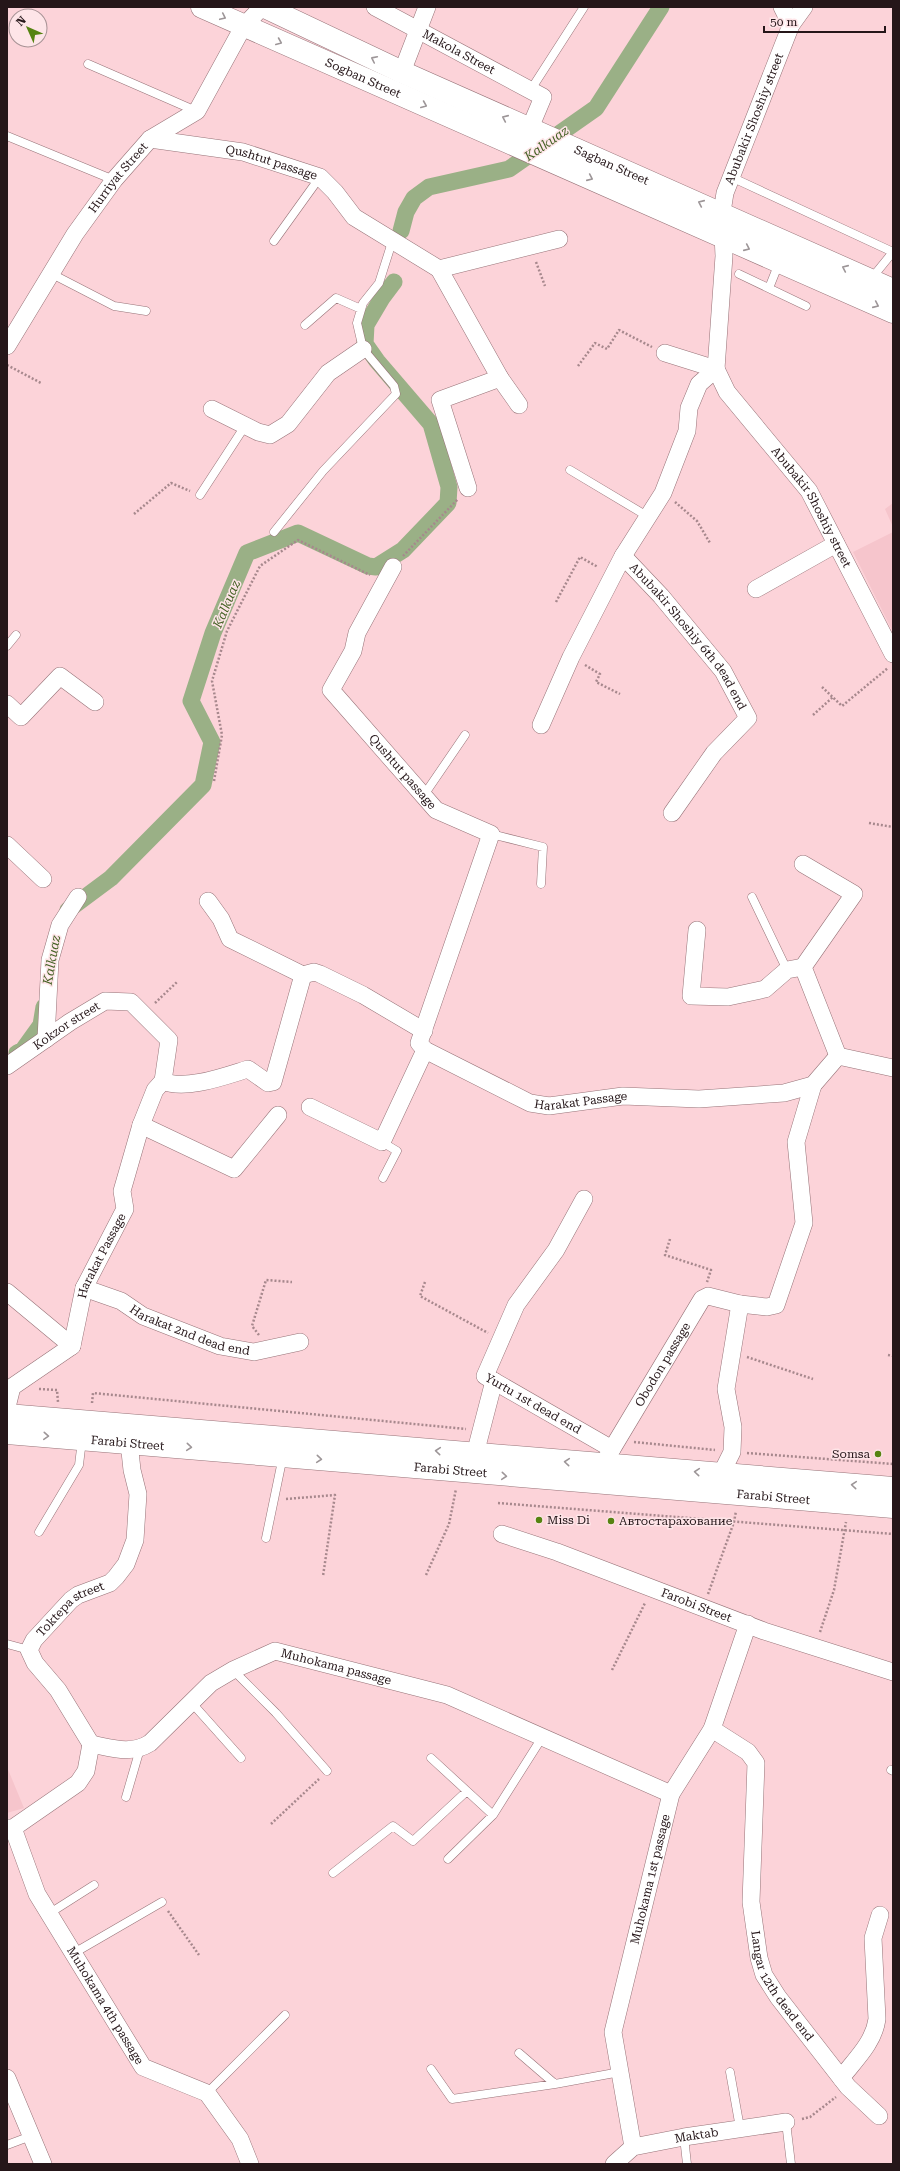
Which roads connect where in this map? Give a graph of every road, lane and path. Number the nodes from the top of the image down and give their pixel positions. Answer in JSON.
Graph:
{"nodes":[{"id":1,"x":202,"y":7,"type":"edge"},
{"id":2,"x":262,"y":7,"type":"edge"},
{"id":3,"x":266,"y":7,"type":"edge"},
{"id":4,"x":375,"y":7,"type":"edge"},
{"id":5,"x":427,"y":7,"type":"edge"},
{"id":6,"x":584,"y":7,"type":"edge"},
{"id":7,"x":782,"y":7,"type":"edge"},
{"id":8,"x":804,"y":7,"type":"edge"},
{"id":9,"x":790,"y":25,"type":"junction"},
{"id":10,"x":243,"y":27,"type":"junction"},
{"id":11,"x":419,"y":31,"type":"junction"},
{"id":12,"x":88,"y":64,"type":"dead end"},
{"id":13,"x":402,"y":72,"type":"junction"},
{"id":14,"x":536,"y":94,"type":"junction"},
{"id":15,"x":197,"y":111,"type":"junction"},
{"id":16,"x":7,"y":136,"type":"edge"},
{"id":17,"x":532,"y":137,"type":"junction"},
{"id":18,"x":150,"y":139,"type":"junction"},
{"id":19,"x":320,"y":177,"type":"junction"},
{"id":20,"x":731,"y":177,"type":"junction"},
{"id":21,"x":114,"y":180,"type":"junction"},
{"id":22,"x":722,"y":212,"type":"junction"},
{"id":23,"x":724,"y":238,"type":"junction"},
{"id":24,"x":393,"y":239,"type":"junction"},
{"id":25,"x":559,"y":240,"type":"dead end"},
{"id":26,"x":274,"y":241,"type":"dead end"},
{"id":27,"x":530,"y":247,"type":"junction"},
{"id":28,"x":893,"y":252,"type":"edge"},
{"id":29,"x":779,"y":262,"type":"junction"},
{"id":30,"x":439,"y":269,"type":"junction"},
{"id":31,"x":52,"y":274,"type":"junction"},
{"id":32,"x":739,"y":274,"type":"dead end"},
{"id":33,"x":870,"y":279,"type":"junction"},
{"id":34,"x":545,"y":286,"type":"dead end"},
{"id":35,"x":769,"y":288,"type":"junction"},
{"id":36,"x":893,"y":290,"type":"edge"},
{"id":37,"x":806,"y":306,"type":"dead end"},
{"id":38,"x":361,"y":309,"type":"junction"},
{"id":39,"x":146,"y":311,"type":"dead end"},
{"id":40,"x":893,"y":312,"type":"edge"},
{"id":41,"x":305,"y":325,"type":"dead end"},
{"id":42,"x":7,"y":346,"type":"edge"},
{"id":43,"x":363,"y":349,"type":"junction"},
{"id":44,"x":665,"y":353,"type":"joint"},
{"id":45,"x":7,"y":365,"type":"edge"},
{"id":46,"x":578,"y":366,"type":"dead end"},
{"id":47,"x":716,"y":369,"type":"junction"},
{"id":48,"x":500,"y":378,"type":"junction"},
{"id":49,"x":41,"y":383,"type":"dead end"},
{"id":50,"x":519,"y":405,"type":"dead end"},
{"id":51,"x":212,"y":409,"type":"dead end"},
{"id":52,"x":245,"y":426,"type":"junction"},
{"id":53,"x":570,"y":470,"type":"dead end"},
{"id":54,"x":468,"y":488,"type":"joint"},
{"id":55,"x":663,"y":493,"type":"junction"},
{"id":56,"x":200,"y":495,"type":"joint"},
{"id":57,"x":134,"y":514,"type":"dead end"},
{"id":58,"x":647,"y":516,"type":"junction"},
{"id":59,"x":274,"y":532,"type":"dead end"},
{"id":60,"x":710,"y":543,"type":"dead end"},
{"id":61,"x":836,"y":544,"type":"junction"},
{"id":62,"x":623,"y":556,"type":"junction"},
{"id":63,"x":394,"y":567,"type":"joint"},
{"id":64,"x":613,"y":576,"type":"junction"},
{"id":65,"x":385,"y":582,"type":"junction"},
{"id":66,"x":756,"y":589,"type":"dead end"},
{"id":67,"x":556,"y":602,"type":"dead end"},
{"id":68,"x":16,"y":635,"type":"dead end"},
{"id":69,"x":7,"y":646,"type":"edge"},
{"id":70,"x":893,"y":654,"type":"edge"},
{"id":71,"x":571,"y":657,"type":"junction"},
{"id":72,"x":893,"y":664,"type":"edge"},
{"id":73,"x":822,"y":687,"type":"dead end"},
{"id":74,"x":620,"y":694,"type":"dead end"},
{"id":75,"x":833,"y":697,"type":"junction"},
{"id":76,"x":95,"y":702,"type":"dead end"},
{"id":77,"x":7,"y":704,"type":"edge"},
{"id":78,"x":813,"y":715,"type":"dead end"},
{"id":79,"x":541,"y":725,"type":"dead end"},
{"id":80,"x":465,"y":735,"type":"dead end"},
{"id":81,"x":214,"y":781,"type":"dead end"},
{"id":82,"x":424,"y":795,"type":"junction"},
{"id":83,"x":672,"y":813,"type":"dead end"},
{"id":84,"x":869,"y":823,"type":"dead end"},
{"id":85,"x":893,"y":827,"type":"edge"},
{"id":86,"x":491,"y":834,"type":"junction"},
{"id":87,"x":7,"y":845,"type":"edge"},
{"id":88,"x":802,"y":864,"type":"dead end"},
{"id":89,"x":43,"y":879,"type":"dead end"},
{"id":90,"x":541,"y":884,"type":"dead end"},
{"id":91,"x":78,"y":897,"type":"dead end"},
{"id":92,"x":752,"y":897,"type":"dead end"},
{"id":93,"x":208,"y":901,"type":"dead end"},
{"id":94,"x":697,"y":930,"type":"dead end"},
{"id":95,"x":795,"y":968,"type":"junction"},
{"id":96,"x":303,"y":975,"type":"junction"},
{"id":97,"x":177,"y":982,"type":"dead end"},
{"id":98,"x":143,"y":1014,"type":"junction"},
{"id":99,"x":424,"y":1031,"type":"junction"},
{"id":100,"x":46,"y":1039,"type":"junction"},
{"id":101,"x":424,"y":1050,"type":"junction"},
{"id":102,"x":838,"y":1056,"type":"junction"},
{"id":103,"x":7,"y":1066,"type":"edge"},
{"id":104,"x":893,"y":1068,"type":"edge"},
{"id":105,"x":163,"y":1081,"type":"junction"},
{"id":106,"x":813,"y":1085,"type":"junction"},
{"id":107,"x":310,"y":1107,"type":"dead end"},
{"id":108,"x":278,"y":1115,"type":"dead end"},
{"id":109,"x":141,"y":1125,"type":"junction"},
{"id":110,"x":382,"y":1142,"type":"junction"},
{"id":111,"x":384,"y":1178,"type":"dead end"},
{"id":112,"x":584,"y":1198,"type":"dead end"},
{"id":113,"x":670,"y":1239,"type":"dead end"},
{"id":114,"x":292,"y":1282,"type":"dead end"},
{"id":115,"x":425,"y":1282,"type":"dead end"},
{"id":116,"x":84,"y":1288,"type":"junction"},
{"id":117,"x":7,"y":1292,"type":"edge"},
{"id":118,"x":702,"y":1299,"type":"junction"},
{"id":119,"x":740,"y":1304,"type":"junction"},
{"id":120,"x":500,"y":1340,"type":"junction"},
{"id":121,"x":300,"y":1342,"type":"dead end"},
{"id":122,"x":72,"y":1346,"type":"junction"},
{"id":123,"x":271,"y":1349,"type":"junction"},
{"id":124,"x":732,"y":1352,"type":"junction"},
{"id":125,"x":888,"y":1355,"type":"dead end"},
{"id":126,"x":893,"y":1356,"type":"edge"},
{"id":127,"x":813,"y":1379,"type":"dead end"},
{"id":128,"x":494,"y":1381,"type":"junction"},
{"id":129,"x":12,"y":1387,"type":"junction"},
{"id":130,"x":92,"y":1405,"type":"dead end"},
{"id":131,"x":7,"y":1407,"type":"edge"},
{"id":132,"x":58,"y":1408,"type":"dead end"},
{"id":133,"x":7,"y":1415,"type":"edge"},
{"id":134,"x":7,"y":1433,"type":"edge"},
{"id":135,"x":82,"y":1438,"type":"junction"},
{"id":136,"x":129,"y":1442,"type":"junction"},
{"id":137,"x":629,"y":1442,"type":"dead end"},
{"id":138,"x":477,"y":1444,"type":"junction"},
{"id":139,"x":732,"y":1452,"type":"junction"},
{"id":140,"x":283,"y":1455,"type":"junction"},
{"id":141,"x":608,"y":1457,"type":"junction"},
{"id":142,"x":893,"y":1464,"type":"edge"},
{"id":143,"x":721,"y":1474,"type":"junction"},
{"id":144,"x":456,"y":1486,"type":"dead end"},
{"id":145,"x":893,"y":1488,"type":"edge"},
{"id":146,"x":739,"y":1495,"type":"junction"},
{"id":147,"x":273,"y":1500,"type":"junction"},
{"id":148,"x":498,"y":1503,"type":"dead end"},
{"id":149,"x":850,"y":1504,"type":"junction"},
{"id":150,"x":893,"y":1507,"type":"edge"},
{"id":151,"x":734,"y":1522,"type":"junction"},
{"id":152,"x":845,"y":1530,"type":"junction"},
{"id":153,"x":39,"y":1532,"type":"dead end"},
{"id":154,"x":502,"y":1534,"type":"dead end"},
{"id":155,"x":893,"y":1534,"type":"edge"},
{"id":156,"x":266,"y":1538,"type":"dead end"},
{"id":157,"x":426,"y":1575,"type":"dead end"},
{"id":158,"x":322,"y":1576,"type":"dead end"},
{"id":159,"x":652,"y":1588,"type":"junction"},
{"id":160,"x":703,"y":1608,"type":"junction"},
{"id":161,"x":748,"y":1624,"type":"junction"},
{"id":162,"x":7,"y":1644,"type":"edge"},
{"id":163,"x":814,"y":1647,"type":"junction"},
{"id":164,"x":29,"y":1650,"type":"junction"},
{"id":165,"x":233,"y":1670,"type":"junction"},
{"id":166,"x":612,"y":1670,"type":"dead end"},
{"id":167,"x":893,"y":1672,"type":"edge"},
{"id":168,"x":190,"y":1702,"type":"junction"},
{"id":169,"x":712,"y":1729,"type":"junction"},
{"id":170,"x":543,"y":1736,"type":"junction"},
{"id":171,"x":91,"y":1744,"type":"junction"},
{"id":172,"x":140,"y":1749,"type":"junction"},
{"id":173,"x":241,"y":1758,"type":"dead end"},
{"id":174,"x":431,"y":1758,"type":"dead end"},
{"id":175,"x":327,"y":1771,"type":"joint"},
{"id":176,"x":466,"y":1791,"type":"junction"},
{"id":177,"x":671,"y":1794,"type":"junction"},
{"id":178,"x":126,"y":1797,"type":"dead end"},
{"id":179,"x":493,"y":1816,"type":"junction"},
{"id":180,"x":271,"y":1824,"type":"dead end"},
{"id":181,"x":10,"y":1828,"type":"edge"},
{"id":182,"x":448,"y":1860,"type":"dead end"},
{"id":183,"x":333,"y":1873,"type":"dead end"},
{"id":184,"x":94,"y":1885,"type":"dead end"},
{"id":185,"x":162,"y":1902,"type":"joint"},
{"id":186,"x":50,"y":1913,"type":"junction"},
{"id":187,"x":880,"y":1915,"type":"dead end"},
{"id":188,"x":74,"y":1953,"type":"junction"},
{"id":189,"x":199,"y":1955,"type":"dead end"},
{"id":190,"x":285,"y":2015,"type":"dead end"},
{"id":191,"x":519,"y":2053,"type":"dead end"},
{"id":192,"x":431,"y":2068,"type":"dead end"},
{"id":193,"x":620,"y":2072,"type":"junction"},
{"id":194,"x":730,"y":2072,"type":"dead end"},
{"id":195,"x":7,"y":2078,"type":"edge"},
{"id":196,"x":845,"y":2082,"type":"junction"},
{"id":197,"x":555,"y":2084,"type":"junction"},
{"id":198,"x":207,"y":2093,"type":"junction"},
{"id":199,"x":879,"y":2116,"type":"dead end"},
{"id":200,"x":786,"y":2122,"type":"junction"},
{"id":201,"x":740,"y":2128,"type":"junction"},
{"id":202,"x":32,"y":2136,"type":"junction"},
{"id":203,"x":684,"y":2137,"type":"junction"},
{"id":204,"x":7,"y":2145,"type":"edge"},
{"id":205,"x":624,"y":2158,"type":"edge"},
{"id":206,"x":43,"y":2164,"type":"edge"},
{"id":207,"x":250,"y":2164,"type":"edge"},
{"id":208,"x":687,"y":2164,"type":"edge"},
{"id":209,"x":791,"y":2164,"type":"edge"}],
"edges":[{"from":1,"to":10,"type":"main road","name":"Sogban Street","one_way":true},
{"from":2,"to":10,"type":"street"},
{"from":13,"to":3,"type":"main road","name":"Sagban Street","one_way":true},
{"from":4,"to":11,"type":"street","name":"Makola Street"},
{"from":5,"to":11,"type":"street"},
{"from":6,"to":14,"type":"lane"},
{"from":7,"to":9,"type":"street"},
{"from":8,"to":9,"type":"street","name":"Abubakir Shoshiy street"},
{"from":9,"to":20,"type":"street","name":"Abubakir Shoshiy street"},
{"from":10,"to":15,"type":"street"},
{"from":10,"to":17,"type":"main road","name":"Sogban Street","one_way":true},
{"from":11,"to":13,"type":"street"},
{"from":11,"to":14,"type":"street","name":"Makola Street"},
{"from":12,"to":15,"type":"lane"},
{"from":17,"to":13,"type":"main road","name":"Sagban Street","one_way":true},
{"from":14,"to":17,"type":"street"},
{"from":15,"to":18,"type":"street","name":"Hurriyat Street"},
{"from":16,"to":21,"type":"lane"},
{"from":22,"to":17,"type":"main road","name":"Sagban Street","one_way":true},
{"from":17,"to":23,"type":"main road","name":"Sagban Street","one_way":true},
{"from":18,"to":19,"type":"street","name":"Qushtut passage"},
{"from":18,"to":21,"type":"street","name":"Hurriyat Street"},
{"from":19,"to":24,"type":"street","name":"Qushtut passage"},
{"from":19,"to":26,"type":"lane"},
{"from":20,"to":22,"type":"street","name":"Abubakir Shoshiy street"},
{"from":20,"to":28,"type":"lane"},
{"from":21,"to":31,"type":"street","name":"Hurriyat Street"},
{"from":22,"to":23,"type":"street"},
{"from":33,"to":22,"type":"main road","name":"Sagban Street","one_way":true},
{"from":23,"to":29,"type":"main road","name":"Sagban Street","one_way":true},
{"from":23,"to":47,"type":"street"},
{"from":24,"to":30,"type":"street","name":"Qushtut passage"},
{"from":24,"to":38,"type":"lane"},
{"from":25,"to":27,"type":"street"},
{"from":27,"to":30,"type":"street"},
{"from":27,"to":34,"type":"path"},
{"from":28,"to":33,"type":"lane"},
{"from":29,"to":35,"type":"lane"},
{"from":29,"to":40,"type":"main road","name":"Sagban Street","one_way":true},
{"from":30,"to":48,"type":"street"},
{"from":31,"to":39,"type":"lane"},
{"from":31,"to":42,"type":"street","name":"Hurriyat Street"},
{"from":32,"to":35,"type":"lane"},
{"from":33,"to":36,"type":"main road","name":"Sagban Street"},
{"from":35,"to":37,"type":"lane"},
{"from":38,"to":41,"type":"lane"},
{"from":38,"to":43,"type":"lane"},
{"from":43,"to":52,"type":"street"},
{"from":43,"to":59,"type":"lane"},
{"from":44,"to":46,"type":"path"},
{"from":44,"to":47,"type":"street"},
{"from":45,"to":49,"type":"path"},
{"from":47,"to":55,"type":"street","name":"Abubakir Shoshiy 6th dead end"},
{"from":47,"to":61,"type":"street","name":"Abubakir Shoshiy street"},
{"from":48,"to":50,"type":"street"},
{"from":48,"to":54,"type":"street"},
{"from":51,"to":52,"type":"street"},
{"from":52,"to":56,"type":"lane"},
{"from":53,"to":58,"type":"lane"},
{"from":54,"to":63,"type":"path"},
{"from":55,"to":58,"type":"street","name":"Abubakir Shoshiy 6th dead end"},
{"from":55,"to":60,"type":"path"},
{"from":56,"to":57,"type":"path"},
{"from":58,"to":62,"type":"street","name":"Abubakir Shoshiy 6th dead end"},
{"from":61,"to":66,"type":"street"},
{"from":61,"to":70,"type":"street","name":"Abubakir Shoshiy street"},
{"from":62,"to":64,"type":"street","name":"Abubakir Shoshiy 6th dead end"},
{"from":62,"to":83,"type":"street","name":"Abubakir Shoshiy 6th dead end"},
{"from":63,"to":65,"type":"street","name":"Qushtut passage"},
{"from":64,"to":67,"type":"path"},
{"from":64,"to":71,"type":"street","name":"Abubakir Shoshiy 6th dead end"},
{"from":65,"to":81,"type":"path"},
{"from":65,"to":82,"type":"street","name":"Qushtut passage"},
{"from":68,"to":69,"type":"lane"},
{"from":71,"to":74,"type":"path"},
{"from":71,"to":79,"type":"street","name":"Abubakir Shoshiy 6th dead end"},
{"from":72,"to":75,"type":"path"},
{"from":73,"to":75,"type":"path"},
{"from":75,"to":78,"type":"path"},
{"from":76,"to":77,"type":"street"},
{"from":80,"to":82,"type":"lane"},
{"from":82,"to":86,"type":"street","name":"Qushtut passage"},
{"from":84,"to":85,"type":"path"},
{"from":86,"to":90,"type":"lane"},
{"from":86,"to":99,"type":"street"},
{"from":87,"to":89,"type":"street"},
{"from":88,"to":95,"type":"street"},
{"from":91,"to":100,"type":"street"},
{"from":92,"to":95,"type":"lane"},
{"from":93,"to":96,"type":"street"},
{"from":94,"to":95,"type":"street"},
{"from":95,"to":102,"type":"street"},
{"from":96,"to":99,"type":"street"},
{"from":96,"to":105,"type":"street"},
{"from":97,"to":98,"type":"path"},
{"from":98,"to":100,"type":"street","name":"Kokzor street"},
{"from":98,"to":105,"type":"street","name":"Kokzor street"},
{"from":99,"to":101,"type":"street"},
{"from":100,"to":103,"type":"street","name":"Kokzor street"},
{"from":101,"to":106,"type":"street","name":"Harakat Passage"},
{"from":101,"to":110,"type":"street"},
{"from":102,"to":104,"type":"street"},
{"from":102,"to":106,"type":"street"},
{"from":105,"to":109,"type":"street","name":"Harakat Passage"},
{"from":106,"to":119,"type":"street"},
{"from":107,"to":110,"type":"street"},
{"from":108,"to":109,"type":"street"},
{"from":109,"to":116,"type":"street","name":"Harakat Passage"},
{"from":110,"to":111,"type":"lane"},
{"from":112,"to":120,"type":"street","name":"Yurtu 1st dead end"},
{"from":113,"to":118,"type":"path"},
{"from":114,"to":123,"type":"path"},
{"from":115,"to":120,"type":"path"},
{"from":116,"to":122,"type":"street","name":"Harakat Passage"},
{"from":116,"to":123,"type":"street","name":"Harakat 2nd dead end"},
{"from":117,"to":122,"type":"street"},
{"from":118,"to":119,"type":"street"},
{"from":118,"to":141,"type":"street","name":"Obodon passage"},
{"from":119,"to":124,"type":"street"},
{"from":120,"to":128,"type":"street","name":"Yurtu 1st dead end"},
{"from":121,"to":123,"type":"street","name":"Harakat 2nd dead end"},
{"from":122,"to":129,"type":"street"},
{"from":124,"to":127,"type":"path"},
{"from":124,"to":139,"type":"street"},
{"from":125,"to":126,"type":"path"},
{"from":128,"to":138,"type":"street"},
{"from":128,"to":141,"type":"street","name":"Yurtu 1st dead end"},
{"from":129,"to":131,"type":"street"},
{"from":129,"to":132,"type":"path"},
{"from":130,"to":138,"type":"path"},
{"from":138,"to":133,"type":"main road","name":"Farabi Street","one_way":true},
{"from":134,"to":135,"type":"main road","name":"Farabi Street","one_way":true},
{"from":135,"to":136,"type":"main road","name":"Farabi Street"},
{"from":135,"to":153,"type":"lane"},
{"from":136,"to":140,"type":"main road","name":"Farabi Street","one_way":true},
{"from":136,"to":164,"type":"street","name":"Toktepa street"},
{"from":137,"to":139,"type":"path"},
{"from":141,"to":138,"type":"main road","name":"Farabi Street","one_way":true},
{"from":139,"to":142,"type":"path"},
{"from":139,"to":143,"type":"street"},
{"from":140,"to":146,"type":"main road","name":"Farabi Street","one_way":true},
{"from":140,"to":147,"type":"lane"},
{"from":143,"to":141,"type":"main road","name":"Farabi Street","one_way":true},
{"from":145,"to":143,"type":"main road","name":"Farabi Street","one_way":true},
{"from":144,"to":157,"type":"path"},
{"from":146,"to":149,"type":"main road","name":"Farabi Street"},
{"from":146,"to":151,"type":"path"},
{"from":147,"to":156,"type":"lane"},
{"from":147,"to":158,"type":"path"},
{"from":148,"to":151,"type":"path"},
{"from":149,"to":150,"type":"main road","name":"Farabi Street"},
{"from":149,"to":152,"type":"path"},
{"from":151,"to":152,"type":"path"},
{"from":151,"to":160,"type":"path"},
{"from":152,"to":155,"type":"path"},
{"from":152,"to":163,"type":"path"},
{"from":154,"to":159,"type":"street","name":"Farobi Street"},
{"from":159,"to":160,"type":"street","name":"Farobi Street"},
{"from":159,"to":166,"type":"path"},
{"from":160,"to":161,"type":"street","name":"Farobi Street"},
{"from":161,"to":163,"type":"street","name":"Farobi Street"},
{"from":161,"to":169,"type":"street","name":"Muhokama 1st passage"},
{"from":162,"to":164,"type":"lane"},
{"from":163,"to":167,"type":"street","name":"Farobi Street"},
{"from":164,"to":171,"type":"street","name":"Toktepa street"},
{"from":165,"to":168,"type":"street","name":"Muhokama passage"},
{"from":165,"to":170,"type":"street","name":"Muhokama passage"},
{"from":165,"to":175,"type":"lane"},
{"from":168,"to":172,"type":"street","name":"Muhokama passage"},
{"from":168,"to":173,"type":"lane"},
{"from":169,"to":177,"type":"street","name":"Muhokama 1st passage"},
{"from":169,"to":196,"type":"street","name":"Langar 12th dead end"},
{"from":170,"to":177,"type":"street","name":"Muhokama passage"},
{"from":170,"to":179,"type":"lane"},
{"from":171,"to":172,"type":"street"},
{"from":171,"to":181,"type":"street"},
{"from":172,"to":178,"type":"lane"},
{"from":174,"to":176,"type":"lane"},
{"from":175,"to":180,"type":"path"},
{"from":176,"to":179,"type":"lane"},
{"from":176,"to":183,"type":"lane"},
{"from":177,"to":193,"type":"street","name":"Muhokama 1st passage"},
{"from":179,"to":182,"type":"lane"},
{"from":181,"to":186,"type":"street","name":"Muhokama 4th passage"},
{"from":184,"to":186,"type":"lane"},
{"from":185,"to":188,"type":"lane"},
{"from":185,"to":189,"type":"path"},
{"from":186,"to":188,"type":"street","name":"Muhokama 4th passage"},
{"from":187,"to":196,"type":"street"},
{"from":188,"to":198,"type":"street","name":"Muhokama 4th passage"},
{"from":190,"to":198,"type":"lane"},
{"from":191,"to":197,"type":"lane"},
{"from":192,"to":197,"type":"lane"},
{"from":193,"to":197,"type":"lane"},
{"from":193,"to":205,"type":"street","name":"Muhokama 1st passage"},
{"from":194,"to":201,"type":"lane"},
{"from":195,"to":202,"type":"street"},
{"from":196,"to":199,"type":"street","name":"Langar 12th dead end"},
{"from":196,"to":200,"type":"path"},
{"from":198,"to":207,"type":"street"},
{"from":200,"to":201,"type":"street","name":"Maktab"},
{"from":200,"to":209,"type":"lane"},
{"from":201,"to":203,"type":"street","name":"Maktab"},
{"from":202,"to":204,"type":"lane"},
{"from":202,"to":206,"type":"street"},
{"from":203,"to":205,"type":"street","name":"Maktab"},
{"from":203,"to":208,"type":"lane"}]}
